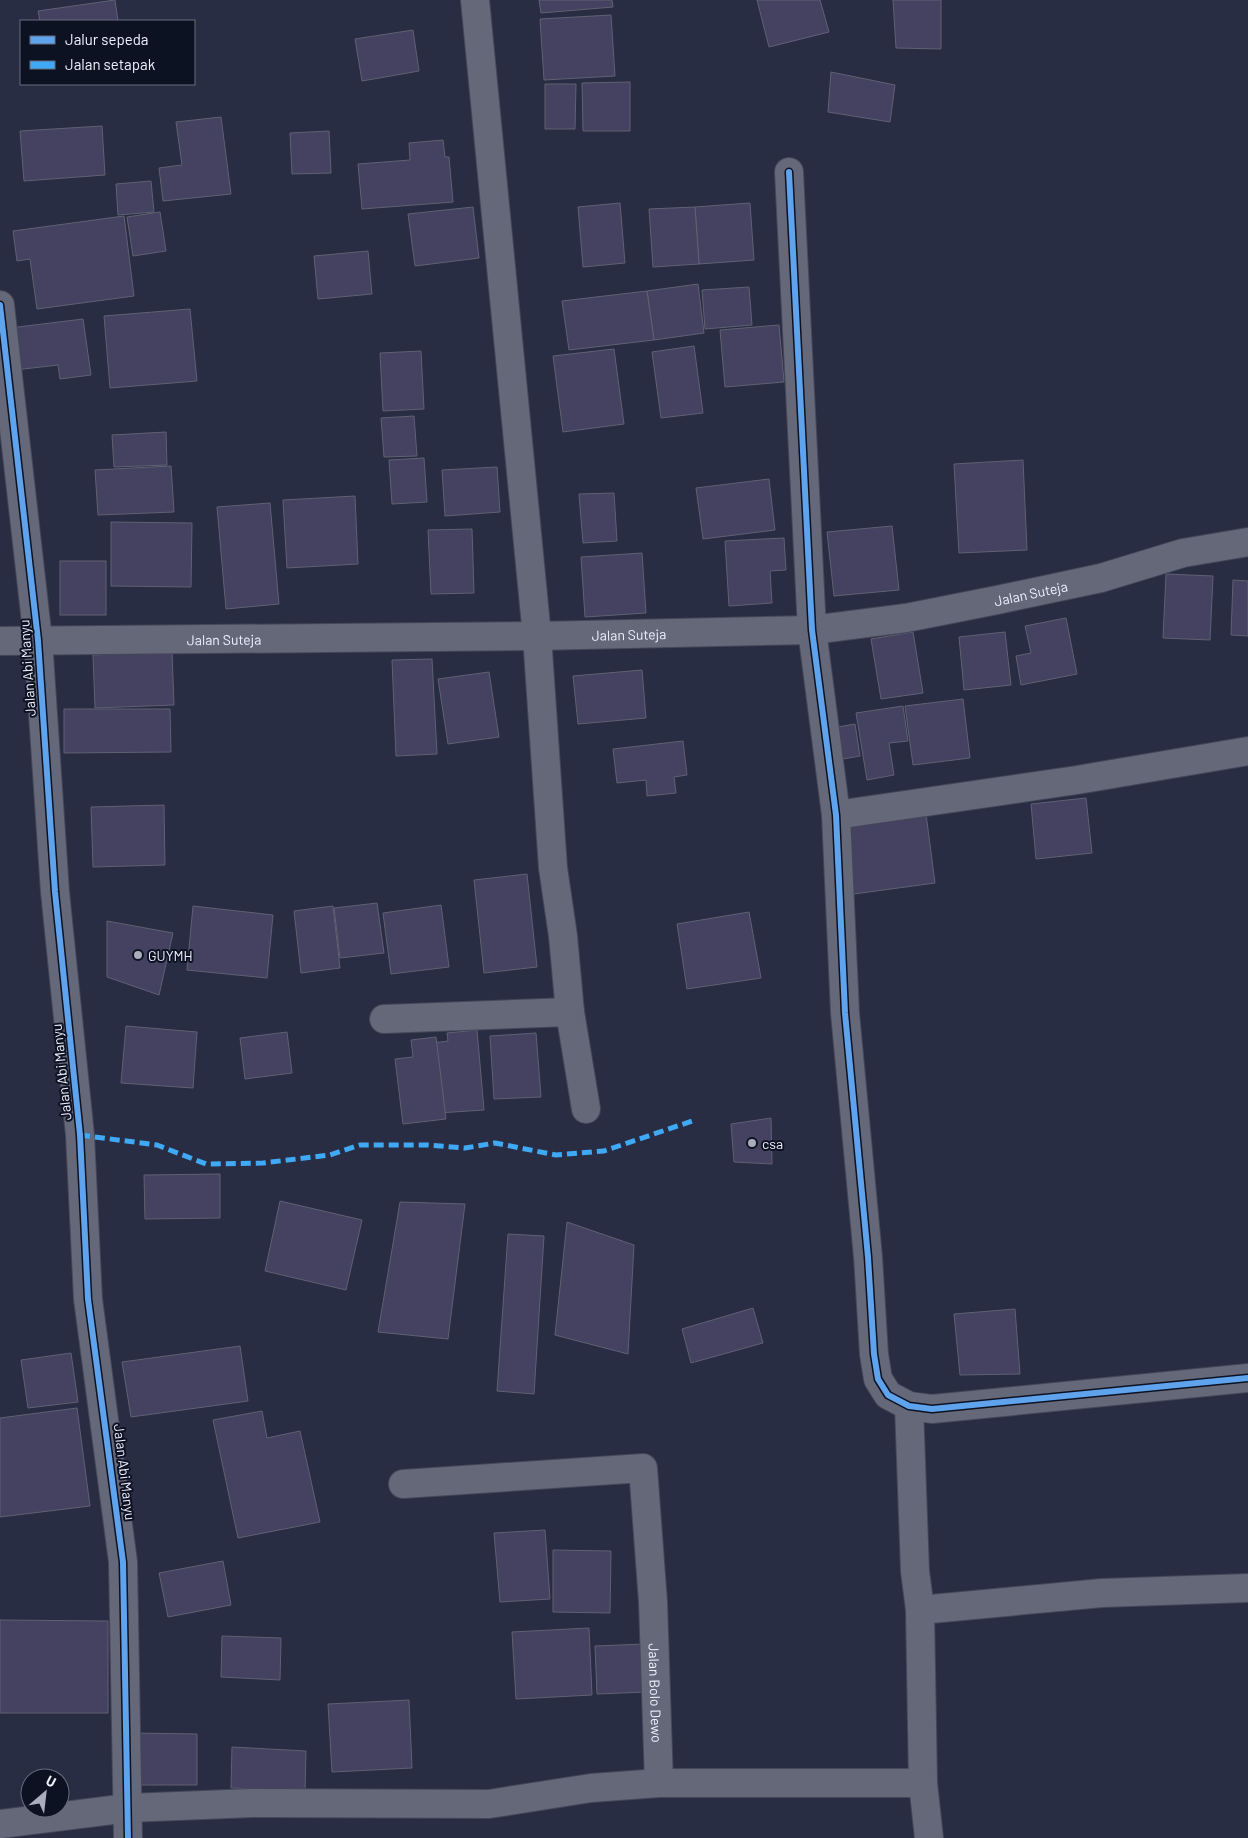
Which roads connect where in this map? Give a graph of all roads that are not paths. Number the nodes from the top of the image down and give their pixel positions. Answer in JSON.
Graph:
{"nodes":[{"id":1,"x":475,"y":0,"type":"edge"},
{"id":2,"x":789,"y":172,"type":"dead end"},
{"id":3,"x":0,"y":304,"type":"edge"},
{"id":4,"x":1248,"y":542,"type":"edge"},
{"id":5,"x":812,"y":630,"type":"junction"},
{"id":6,"x":537,"y":636,"type":"junction"},
{"id":7,"x":38,"y":640,"type":"junction"},
{"id":8,"x":0,"y":641,"type":"edge"},
{"id":9,"x":1248,"y":751,"type":"edge"},
{"id":10,"x":836,"y":815,"type":"junction"},
{"id":11,"x":570,"y":1012,"type":"junction"},
{"id":12,"x":384,"y":1019,"type":"dead end"},
{"id":13,"x":586,"y":1109,"type":"dead end"},
{"id":14,"x":1248,"y":1378,"type":"edge"},
{"id":15,"x":909,"y":1406,"type":"junction"},
{"id":16,"x":403,"y":1484,"type":"dead end"},
{"id":17,"x":1248,"y":1588,"type":"edge"},
{"id":18,"x":920,"y":1610,"type":"junction"},
{"id":19,"x":659,"y":1783,"type":"junction"},
{"id":20,"x":923,"y":1783,"type":"junction"},
{"id":21,"x":128,"y":1808,"type":"junction"},
{"id":22,"x":0,"y":1824,"type":"edge"},
{"id":23,"x":128,"y":1838,"type":"edge"},
{"id":24,"x":929,"y":1838,"type":"edge"}],
"edges":[{"from":1,"to":6,"type":"street"},
{"from":2,"to":5,"type":"street"},
{"from":3,"to":7,"type":"street","name":"Jalan Abi Manyu"},
{"from":4,"to":5,"type":"street","name":"Jalan Suteja"},
{"from":5,"to":6,"type":"street","name":"Jalan Suteja"},
{"from":5,"to":10,"type":"street"},
{"from":6,"to":7,"type":"street","name":"Jalan Suteja"},
{"from":6,"to":11,"type":"street"},
{"from":7,"to":8,"type":"street","name":"Jalan Suteja"},
{"from":7,"to":21,"type":"street","name":"Jalan Abi Manyu"},
{"from":9,"to":10,"type":"street"},
{"from":10,"to":15,"type":"street"},
{"from":11,"to":12,"type":"street"},
{"from":11,"to":13,"type":"street"},
{"from":14,"to":15,"type":"street"},
{"from":15,"to":18,"type":"street"},
{"from":16,"to":19,"type":"street","name":"Jalan Bolo Dewo"},
{"from":17,"to":18,"type":"street"},
{"from":18,"to":20,"type":"street"},
{"from":19,"to":20,"type":"street"},
{"from":19,"to":21,"type":"street"},
{"from":20,"to":24,"type":"street"},
{"from":21,"to":22,"type":"street"},
{"from":21,"to":23,"type":"street","name":"Jalan Abi Manyu"}]}
